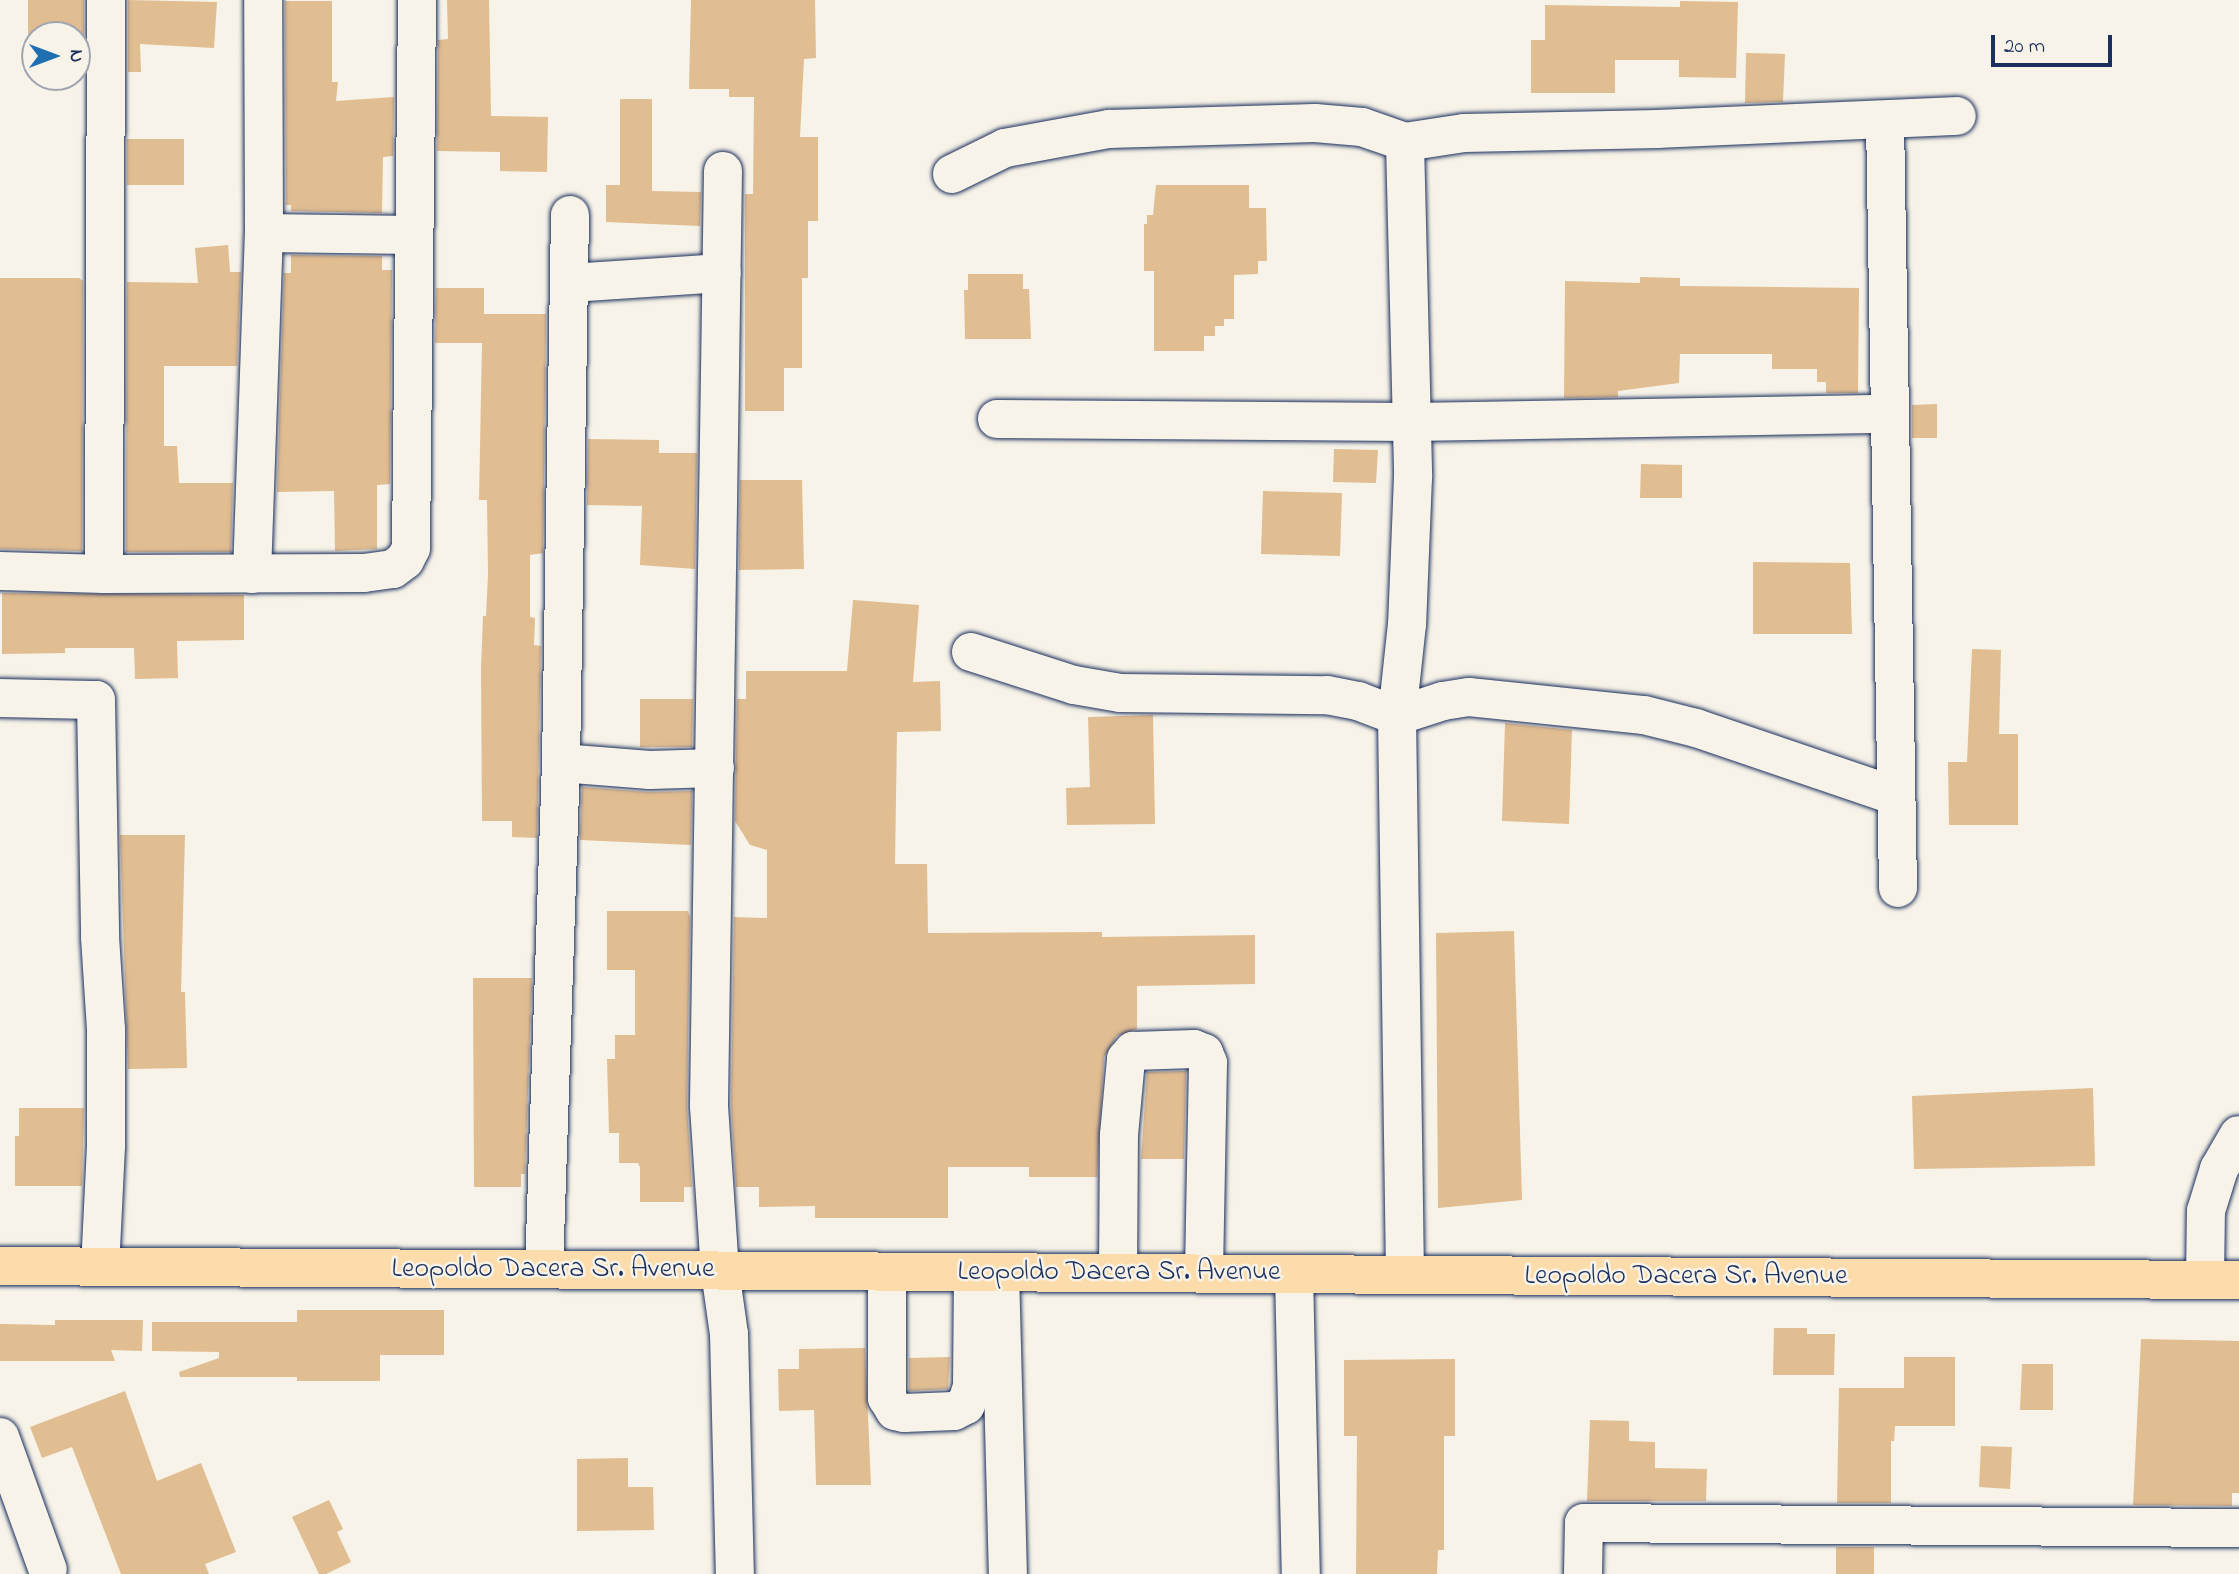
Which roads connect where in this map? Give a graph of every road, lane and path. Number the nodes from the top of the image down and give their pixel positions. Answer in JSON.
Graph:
{"nodes":[{"id":1,"x":106,"y":0,"type":"edge"},
{"id":2,"x":263,"y":0,"type":"edge"},
{"id":3,"x":417,"y":0,"type":"edge"},
{"id":4,"x":1957,"y":116,"type":"dead end"},
{"id":5,"x":1885,"y":120,"type":"junction"},
{"id":6,"x":1405,"y":142,"type":"junction"},
{"id":7,"x":723,"y":171,"type":"dead end"},
{"id":8,"x":952,"y":174,"type":"dead end"},
{"id":9,"x":570,"y":215,"type":"dead end"},
{"id":10,"x":264,"y":233,"type":"junction"},
{"id":11,"x":414,"y":235,"type":"junction"},
{"id":12,"x":722,"y":273,"type":"junction"},
{"id":13,"x":570,"y":283,"type":"junction"},
{"id":14,"x":1888,"y":414,"type":"junction"},
{"id":15,"x":997,"y":419,"type":"dead end"},
{"id":16,"x":1411,"y":422,"type":"junction"},
{"id":17,"x":0,"y":571,"type":"edge"},
{"id":18,"x":104,"y":574,"type":"junction"},
{"id":19,"x":252,"y":574,"type":"junction"},
{"id":20,"x":971,"y":652,"type":"dead end"},
{"id":21,"x":0,"y":698,"type":"edge"},
{"id":22,"x":1397,"y":716,"type":"junction"},
{"id":23,"x":561,"y":763,"type":"junction"},
{"id":24,"x":715,"y":768,"type":"junction"},
{"id":25,"x":1896,"y":796,"type":"junction"},
{"id":26,"x":1898,"y":888,"type":"dead end"},
{"id":27,"x":2239,"y":1135,"type":"edge"},
{"id":28,"x":0,"y":1266,"type":"edge"},
{"id":29,"x":100,"y":1267,"type":"junction"},
{"id":30,"x":544,"y":1269,"type":"junction"},
{"id":31,"x":720,"y":1271,"type":"junction"},
{"id":32,"x":887,"y":1272,"type":"junction"},
{"id":33,"x":986,"y":1272,"type":"junction"},
{"id":34,"x":1118,"y":1273,"type":"junction"},
{"id":35,"x":1204,"y":1273,"type":"junction"},
{"id":36,"x":1294,"y":1274,"type":"junction"},
{"id":37,"x":1405,"y":1275,"type":"junction"},
{"id":38,"x":2222,"y":1280,"type":"edge"},
{"id":39,"x":0,"y":1437,"type":"edge"},
{"id":40,"x":2239,"y":1528,"type":"edge"},
{"id":41,"x":48,"y":1570,"type":"dead end"},
{"id":42,"x":736,"y":1574,"type":"edge"},
{"id":43,"x":1008,"y":1574,"type":"edge"},
{"id":44,"x":1300,"y":1574,"type":"edge"},
{"id":45,"x":1583,"y":1574,"type":"edge"}],
"edges":[{"from":1,"to":18,"type":"street"},
{"from":2,"to":10,"type":"street"},
{"from":3,"to":11,"type":"street"},
{"from":4,"to":5,"type":"street"},
{"from":5,"to":6,"type":"street"},
{"from":5,"to":14,"type":"street"},
{"from":6,"to":8,"type":"street"},
{"from":6,"to":16,"type":"street"},
{"from":7,"to":12,"type":"street"},
{"from":9,"to":13,"type":"street"},
{"from":10,"to":11,"type":"street"},
{"from":10,"to":19,"type":"street"},
{"from":11,"to":19,"type":"street"},
{"from":12,"to":13,"type":"street"},
{"from":12,"to":24,"type":"street"},
{"from":13,"to":23,"type":"street"},
{"from":14,"to":16,"type":"street"},
{"from":14,"to":25,"type":"street"},
{"from":15,"to":16,"type":"street"},
{"from":16,"to":22,"type":"street"},
{"from":17,"to":18,"type":"street"},
{"from":18,"to":19,"type":"street"},
{"from":20,"to":22,"type":"street"},
{"from":21,"to":29,"type":"street"},
{"from":22,"to":25,"type":"street"},
{"from":22,"to":37,"type":"street"},
{"from":23,"to":24,"type":"street"},
{"from":23,"to":30,"type":"street"},
{"from":24,"to":31,"type":"street"},
{"from":25,"to":26,"type":"street"},
{"from":27,"to":38,"type":"street"},
{"from":28,"to":29,"type":"main road","name":"Leopoldo Dacera Sr. Avenue"},
{"from":29,"to":30,"type":"main road","name":"Leopoldo Dacera Sr. Avenue"},
{"from":30,"to":31,"type":"main road","name":"Leopoldo Dacera Sr. Avenue"},
{"from":31,"to":32,"type":"main road","name":"Leopoldo Dacera Sr. Avenue"},
{"from":31,"to":42,"type":"street"},
{"from":32,"to":33,"type":"main road","name":"Leopoldo Dacera Sr. Avenue"},
{"from":32,"to":33,"type":"street"},
{"from":33,"to":34,"type":"main road","name":"Leopoldo Dacera Sr. Avenue"},
{"from":33,"to":43,"type":"street"},
{"from":34,"to":35,"type":"main road","name":"Leopoldo Dacera Sr. Avenue"},
{"from":34,"to":35,"type":"street"},
{"from":35,"to":36,"type":"main road","name":"Leopoldo Dacera Sr. Avenue"},
{"from":36,"to":37,"type":"main road","name":"Leopoldo Dacera Sr. Avenue"},
{"from":36,"to":44,"type":"street"},
{"from":37,"to":38,"type":"main road","name":"Leopoldo Dacera Sr. Avenue"},
{"from":39,"to":41,"type":"street"},
{"from":40,"to":45,"type":"street"}]}
